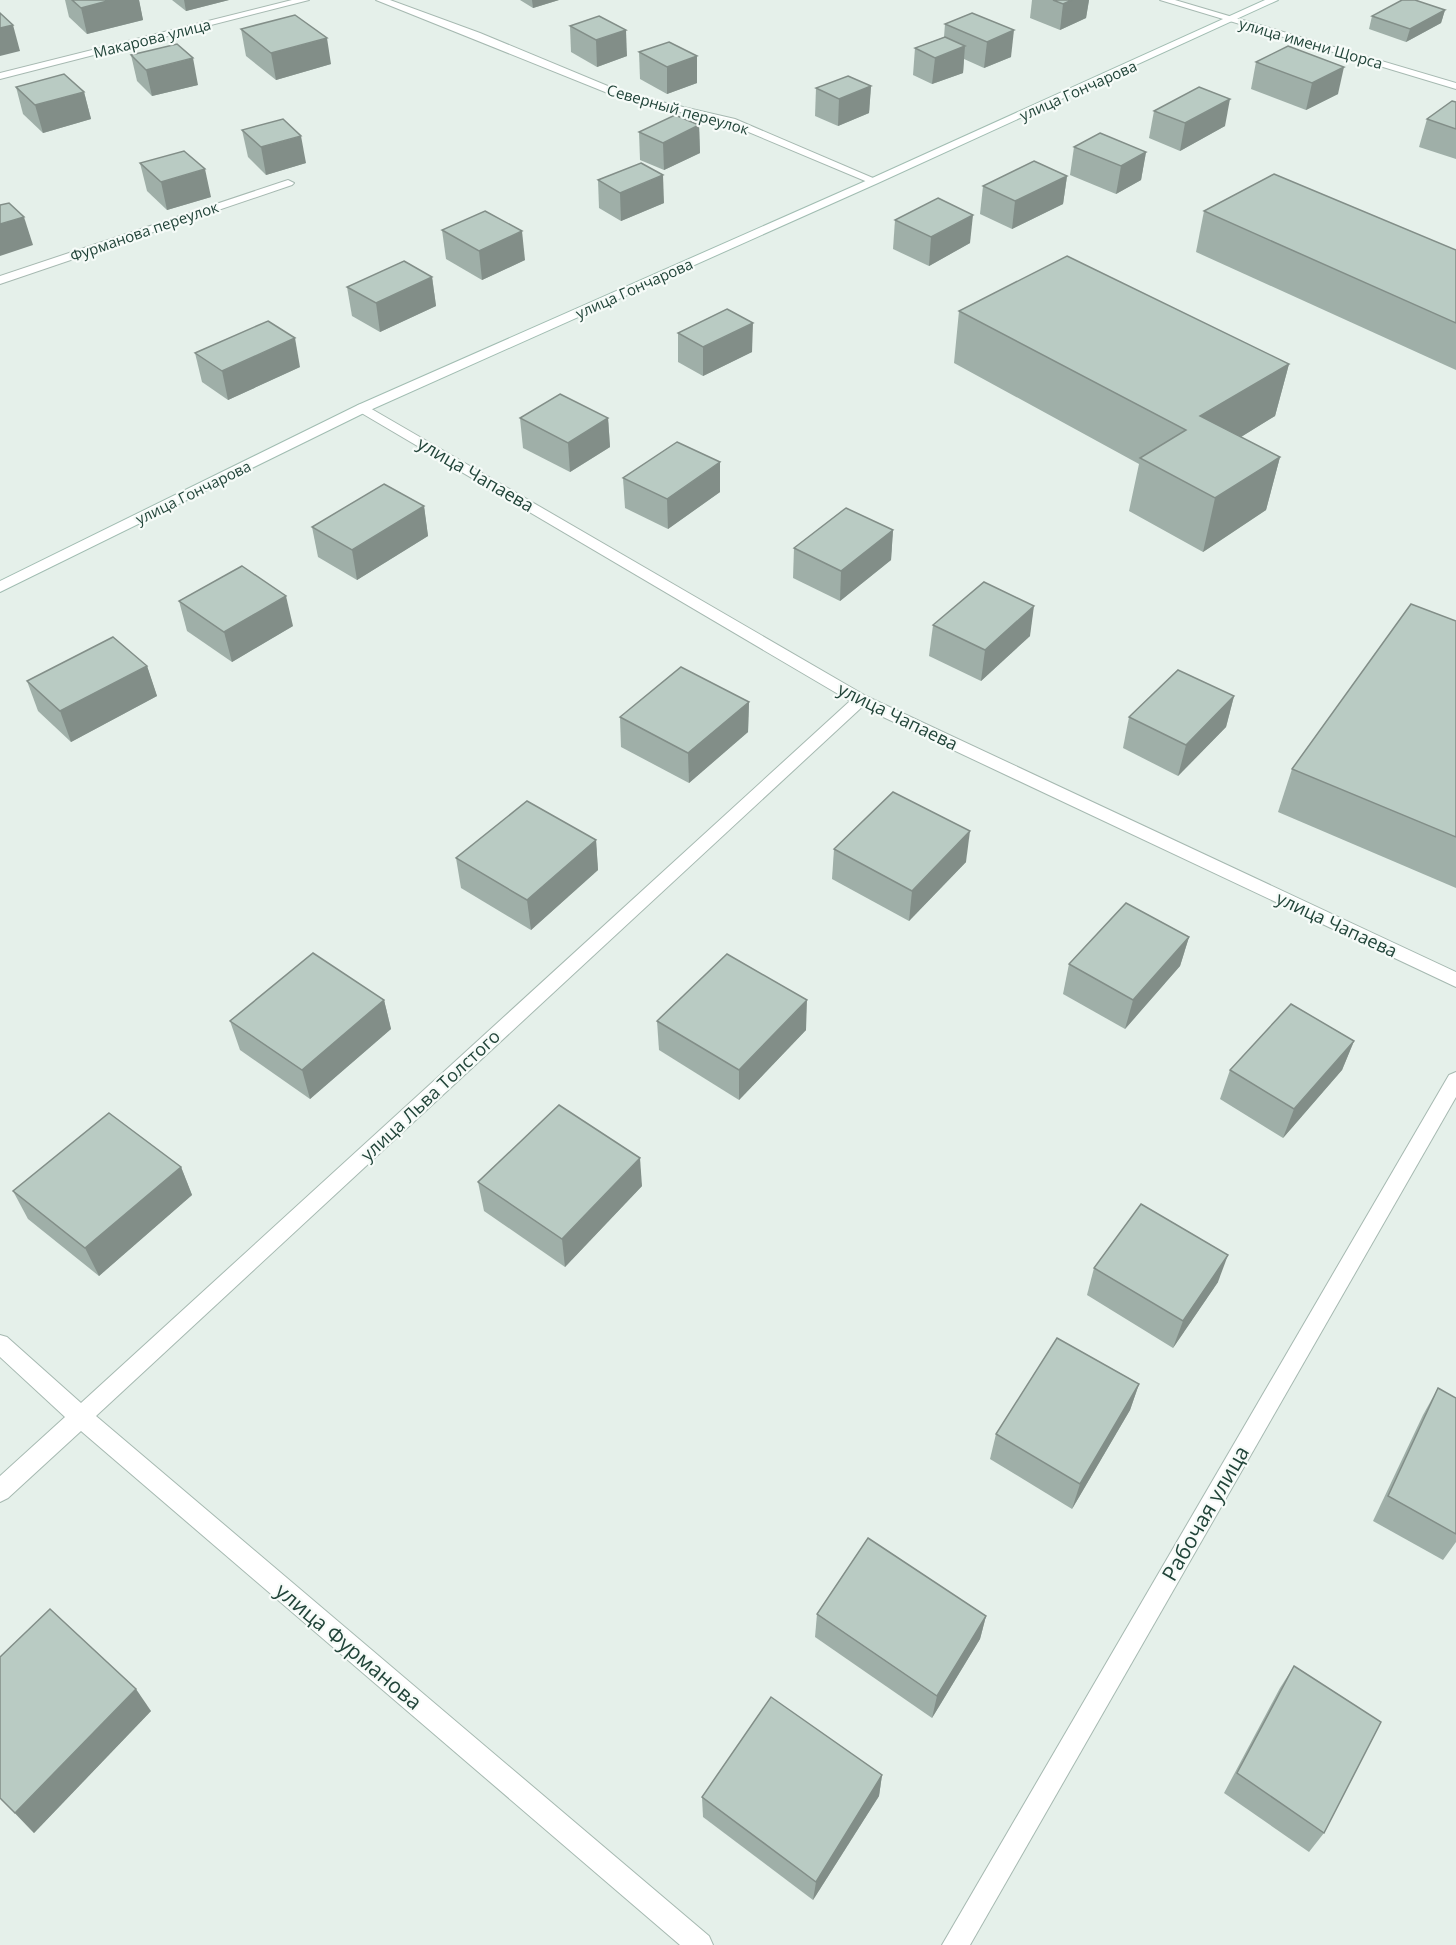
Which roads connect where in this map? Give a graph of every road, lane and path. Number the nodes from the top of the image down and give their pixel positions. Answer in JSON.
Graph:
{"nodes":[{"id":1,"x":304,"y":0,"type":"edge"},
{"id":2,"x":381,"y":0,"type":"edge"},
{"id":3,"x":1165,"y":0,"type":"edge"},
{"id":4,"x":1273,"y":0,"type":"edge"},
{"id":5,"x":1233,"y":20,"type":"junction"},
{"id":6,"x":0,"y":76,"type":"edge"},
{"id":7,"x":1456,"y":86,"type":"edge"},
{"id":8,"x":874,"y":181,"type":"junction"},
{"id":9,"x":288,"y":183,"type":"dead end"},
{"id":10,"x":0,"y":280,"type":"edge"},
{"id":11,"x":363,"y":408,"type":"junction"},
{"id":12,"x":0,"y":587,"type":"edge"},
{"id":13,"x":860,"y":700,"type":"junction"},
{"id":14,"x":1456,"y":980,"type":"edge"},
{"id":15,"x":1456,"y":1080,"type":"edge"},
{"id":16,"x":0,"y":1344,"type":"edge"},
{"id":17,"x":81,"y":1417,"type":"junction"},
{"id":18,"x":0,"y":1491,"type":"edge"},
{"id":19,"x":700,"y":1945,"type":"edge"},
{"id":20,"x":955,"y":1945,"type":"edge"}],
"edges":[{"from":1,"to":6,"type":"street","name":"Макарова улица"},
{"from":2,"to":8,"type":"street","name":"Северный переулок"},
{"from":3,"to":5,"type":"street","name":"улица имени Щорса"},
{"from":4,"to":5,"type":"street","name":"улица Гончарова"},
{"from":5,"to":7,"type":"street","name":"улица имени Щорса"},
{"from":5,"to":8,"type":"street","name":"улица Гончарова"},
{"from":8,"to":11,"type":"street","name":"улица Гончарова"},
{"from":9,"to":10,"type":"street","name":"Фурманова переулок"},
{"from":11,"to":12,"type":"street","name":"улица Гончарова"},
{"from":11,"to":13,"type":"street","name":"улица Чапаева"},
{"from":13,"to":14,"type":"street","name":"улица Чапаева"},
{"from":13,"to":17,"type":"street","name":"улица Льва Толстого"},
{"from":15,"to":20,"type":"street","name":"Рабочая улица"},
{"from":16,"to":17,"type":"street","name":"улица Фурманова"},
{"from":17,"to":18,"type":"street","name":"улица Льва Толстого"},
{"from":17,"to":19,"type":"street","name":"улица Фурманова"}]}
